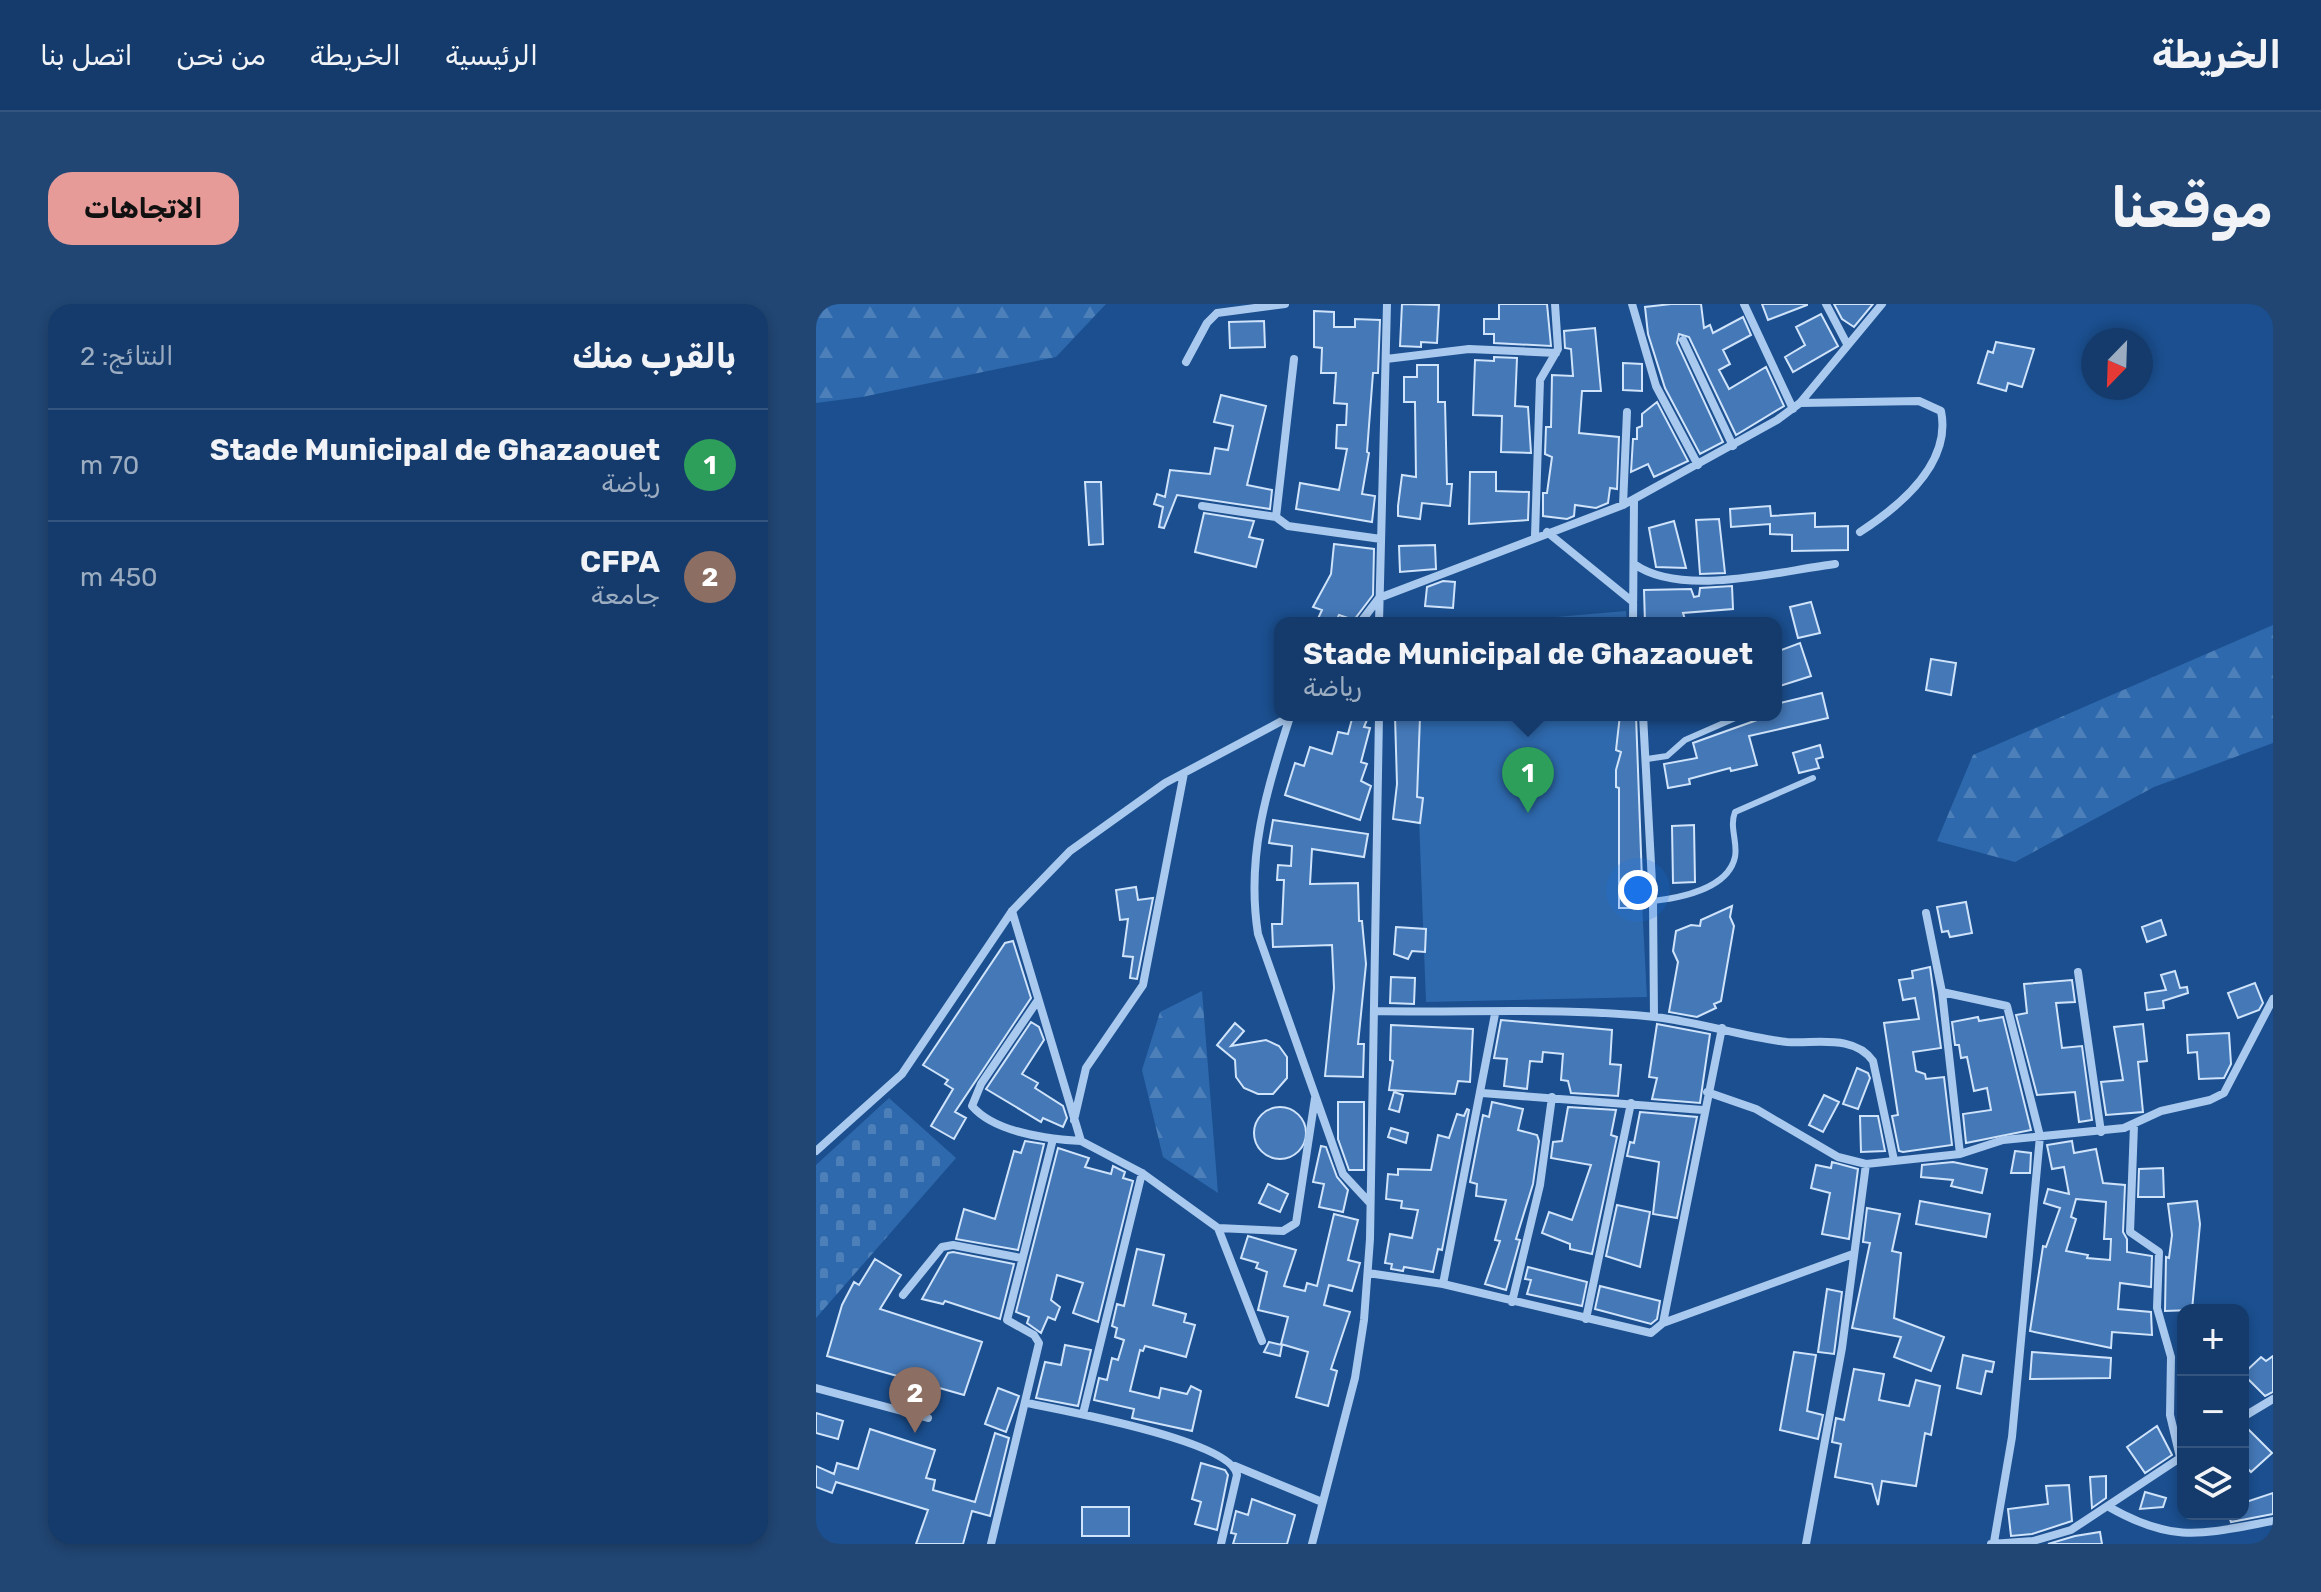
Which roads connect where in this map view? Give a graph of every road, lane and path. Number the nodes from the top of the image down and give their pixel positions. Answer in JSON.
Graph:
{"nodes":[{"id":1,"x":1285,"y":304,"type":"edge"},
{"id":2,"x":1387,"y":304,"type":"edge"},
{"id":3,"x":1555,"y":304,"type":"edge"},
{"id":4,"x":1632,"y":304,"type":"edge"},
{"id":5,"x":1744,"y":304,"type":"edge"},
{"id":6,"x":1826,"y":304,"type":"edge"},
{"id":7,"x":1882,"y":304,"type":"edge"},
{"id":8,"x":1683,"y":340,"type":"dead end"},
{"id":9,"x":1847,"y":344,"type":"junction"},
{"id":10,"x":1556,"y":353,"type":"junction"},
{"id":11,"x":1294,"y":359,"type":"dead end"},
{"id":12,"x":1386,"y":359,"type":"junction"},
{"id":13,"x":1186,"y":362,"type":"dead end"},
{"id":14,"x":1797,"y":406,"type":"junction"},
{"id":15,"x":1627,"y":412,"type":"dead end"},
{"id":16,"x":1733,"y":446,"type":"junction"},
{"id":17,"x":1698,"y":465,"type":"junction"},
{"id":18,"x":1634,"y":500,"type":"junction"},
{"id":19,"x":1623,"y":505,"type":"junction"},
{"id":20,"x":1202,"y":506,"type":"dead end"},
{"id":21,"x":1276,"y":517,"type":"junction"},
{"id":22,"x":1547,"y":532,"type":"junction"},
{"id":23,"x":1860,"y":532,"type":"dead end"},
{"id":24,"x":1535,"y":536,"type":"junction"},
{"id":25,"x":1381,"y":539,"type":"junction"},
{"id":26,"x":1634,"y":564,"type":"junction"},
{"id":27,"x":1835,"y":564,"type":"dead end"},
{"id":28,"x":1379,"y":598,"type":"junction"},
{"id":29,"x":1633,"y":602,"type":"junction"},
{"id":30,"x":1365,"y":617,"type":"edge"},
{"id":31,"x":1379,"y":617,"type":"edge"},
{"id":32,"x":1633,"y":617,"type":"edge"},
{"id":33,"x":1283,"y":721,"type":"edge"},
{"id":34,"x":1290,"y":721,"type":"edge"},
{"id":35,"x":1379,"y":721,"type":"edge"},
{"id":36,"x":1644,"y":721,"type":"edge"},
{"id":37,"x":1728,"y":721,"type":"edge"},
{"id":38,"x":1647,"y":759,"type":"junction"},
{"id":39,"x":1184,"y":773,"type":"junction"},
{"id":40,"x":1813,"y":778,"type":"dead end"},
{"id":41,"x":1653,"y":901,"type":"junction"},
{"id":42,"x":1012,"y":911,"type":"junction"},
{"id":43,"x":1926,"y":913,"type":"dead end"},
{"id":44,"x":2078,"y":972,"type":"dead end"},
{"id":45,"x":1942,"y":992,"type":"junction"},
{"id":46,"x":2273,"y":999,"type":"edge"},
{"id":47,"x":1038,"y":1000,"type":"junction"},
{"id":48,"x":1374,"y":1011,"type":"junction"},
{"id":49,"x":1495,"y":1014,"type":"junction"},
{"id":50,"x":1654,"y":1017,"type":"junction"},
{"id":51,"x":1722,"y":1028,"type":"junction"},
{"id":52,"x":1707,"y":1092,"type":"junction"},
{"id":53,"x":1482,"y":1093,"type":"junction"},
{"id":54,"x":1315,"y":1097,"type":"junction"},
{"id":55,"x":1552,"y":1097,"type":"junction"},
{"id":56,"x":1631,"y":1103,"type":"junction"},
{"id":57,"x":1703,"y":1110,"type":"junction"},
{"id":58,"x":1074,"y":1120,"type":"junction"},
{"id":59,"x":2134,"y":1125,"type":"junction"},
{"id":60,"x":2101,"y":1132,"type":"junction"},
{"id":61,"x":2040,"y":1136,"type":"junction"},
{"id":62,"x":1053,"y":1139,"type":"junction"},
{"id":63,"x":1081,"y":1141,"type":"junction"},
{"id":64,"x":816,"y":1151,"type":"edge"},
{"id":65,"x":1960,"y":1154,"type":"junction"},
{"id":66,"x":1894,"y":1160,"type":"junction"},
{"id":67,"x":1866,"y":1164,"type":"junction"},
{"id":68,"x":1142,"y":1173,"type":"junction"},
{"id":69,"x":1370,"y":1203,"type":"junction"},
{"id":70,"x":1218,"y":1228,"type":"junction"},
{"id":71,"x":1853,"y":1254,"type":"junction"},
{"id":72,"x":1021,"y":1258,"type":"junction"},
{"id":73,"x":1368,"y":1273,"type":"junction"},
{"id":74,"x":1443,"y":1284,"type":"junction"},
{"id":75,"x":903,"y":1295,"type":"dead end"},
{"id":76,"x":1512,"y":1302,"type":"junction"},
{"id":77,"x":1586,"y":1319,"type":"junction"},
{"id":78,"x":1663,"y":1323,"type":"junction"},
{"id":79,"x":1262,"y":1341,"type":"dead end"},
{"id":80,"x":816,"y":1388,"type":"edge"},
{"id":81,"x":2273,"y":1399,"type":"edge"},
{"id":82,"x":1027,"y":1403,"type":"junction"},
{"id":83,"x":2249,"y":1413,"type":"edge"},
{"id":84,"x":1083,"y":1414,"type":"junction"},
{"id":85,"x":928,"y":1418,"type":"dead end"},
{"id":86,"x":2180,"y":1448,"type":"edge"},
{"id":87,"x":2177,"y":1459,"type":"edge"},
{"id":88,"x":1234,"y":1465,"type":"junction"},
{"id":89,"x":1322,"y":1502,"type":"junction"},
{"id":90,"x":2109,"y":1507,"type":"junction"},
{"id":91,"x":2273,"y":1521,"type":"edge"},
{"id":92,"x":1992,"y":1543,"type":"edge"},
{"id":93,"x":2019,"y":1543,"type":"edge"},
{"id":94,"x":991,"y":1544,"type":"edge"},
{"id":95,"x":1221,"y":1544,"type":"edge"},
{"id":96,"x":1312,"y":1544,"type":"edge"},
{"id":97,"x":1806,"y":1544,"type":"edge"}],
"edges":[{"from":1,"to":13,"type":"street"},
{"from":2,"to":12,"type":"street"},
{"from":3,"to":10,"type":"street"},
{"from":4,"to":17,"type":"street"},
{"from":5,"to":14,"type":"street"},
{"from":6,"to":9,"type":"street"},
{"from":7,"to":9,"type":"street"},
{"from":8,"to":16,"type":"street"},
{"from":9,"to":14,"type":"street"},
{"from":10,"to":12,"type":"street"},
{"from":10,"to":24,"type":"street"},
{"from":11,"to":21,"type":"street"},
{"from":12,"to":25,"type":"street"},
{"from":14,"to":16,"type":"street"},
{"from":14,"to":23,"type":"street"},
{"from":15,"to":19,"type":"street"},
{"from":16,"to":17,"type":"street"},
{"from":17,"to":18,"type":"street"},
{"from":18,"to":19,"type":"street"},
{"from":18,"to":26,"type":"street"},
{"from":19,"to":22,"type":"street"},
{"from":20,"to":21,"type":"street"},
{"from":21,"to":25,"type":"street"},
{"from":22,"to":24,"type":"street"},
{"from":22,"to":29,"type":"street"},
{"from":24,"to":28,"type":"street"},
{"from":25,"to":28,"type":"street"},
{"from":26,"to":27,"type":"street"},
{"from":26,"to":29,"type":"street"},
{"from":28,"to":30,"type":"street"},
{"from":28,"to":31,"type":"street"},
{"from":29,"to":32,"type":"street"},
{"from":33,"to":39,"type":"street"},
{"from":34,"to":54,"type":"street"},
{"from":35,"to":48,"type":"street"},
{"from":36,"to":38,"type":"street"},
{"from":37,"to":38,"type":"lane"},
{"from":38,"to":41,"type":"street"},
{"from":39,"to":42,"type":"street"},
{"from":39,"to":58,"type":"street"},
{"from":40,"to":41,"type":"lane"},
{"from":41,"to":50,"type":"street"},
{"from":42,"to":47,"type":"street"},
{"from":42,"to":64,"type":"street"},
{"from":43,"to":45,"type":"street"},
{"from":44,"to":60,"type":"street"},
{"from":45,"to":61,"type":"street"},
{"from":45,"to":65,"type":"street"},
{"from":46,"to":59,"type":"street"},
{"from":47,"to":58,"type":"street"},
{"from":47,"to":62,"type":"street"},
{"from":48,"to":49,"type":"street"},
{"from":48,"to":69,"type":"street"},
{"from":49,"to":50,"type":"street"},
{"from":49,"to":53,"type":"street"},
{"from":50,"to":51,"type":"street"},
{"from":51,"to":52,"type":"street"},
{"from":51,"to":66,"type":"street"},
{"from":52,"to":57,"type":"street"},
{"from":52,"to":67,"type":"street"},
{"from":53,"to":55,"type":"street"},
{"from":53,"to":74,"type":"street"},
{"from":54,"to":69,"type":"street"},
{"from":54,"to":70,"type":"street"},
{"from":55,"to":56,"type":"street"},
{"from":55,"to":76,"type":"street"},
{"from":56,"to":57,"type":"street"},
{"from":56,"to":77,"type":"street"},
{"from":57,"to":78,"type":"street"},
{"from":58,"to":63,"type":"street"},
{"from":59,"to":60,"type":"street"},
{"from":59,"to":86,"type":"street"},
{"from":60,"to":61,"type":"street"},
{"from":61,"to":65,"type":"street"},
{"from":61,"to":92,"type":"street"},
{"from":62,"to":63,"type":"street"},
{"from":62,"to":72,"type":"street"},
{"from":63,"to":68,"type":"street"},
{"from":65,"to":66,"type":"street"},
{"from":66,"to":67,"type":"street"},
{"from":67,"to":71,"type":"street"},
{"from":68,"to":70,"type":"street"},
{"from":68,"to":84,"type":"street"},
{"from":69,"to":73,"type":"street"},
{"from":70,"to":79,"type":"street"},
{"from":71,"to":78,"type":"street"},
{"from":71,"to":97,"type":"street"},
{"from":72,"to":75,"type":"street"},
{"from":72,"to":82,"type":"street"},
{"from":73,"to":74,"type":"street"},
{"from":73,"to":89,"type":"street"},
{"from":74,"to":76,"type":"street"},
{"from":76,"to":77,"type":"street"},
{"from":77,"to":78,"type":"street"},
{"from":80,"to":85,"type":"street"},
{"from":81,"to":83,"type":"street"},
{"from":82,"to":84,"type":"street"},
{"from":82,"to":94,"type":"street"},
{"from":84,"to":88,"type":"street"},
{"from":87,"to":90,"type":"street"},
{"from":88,"to":89,"type":"street"},
{"from":88,"to":95,"type":"street"},
{"from":89,"to":96,"type":"street"},
{"from":90,"to":91,"type":"street"},
{"from":90,"to":93,"type":"street"},
{"from":92,"to":93,"type":"street"}]}
